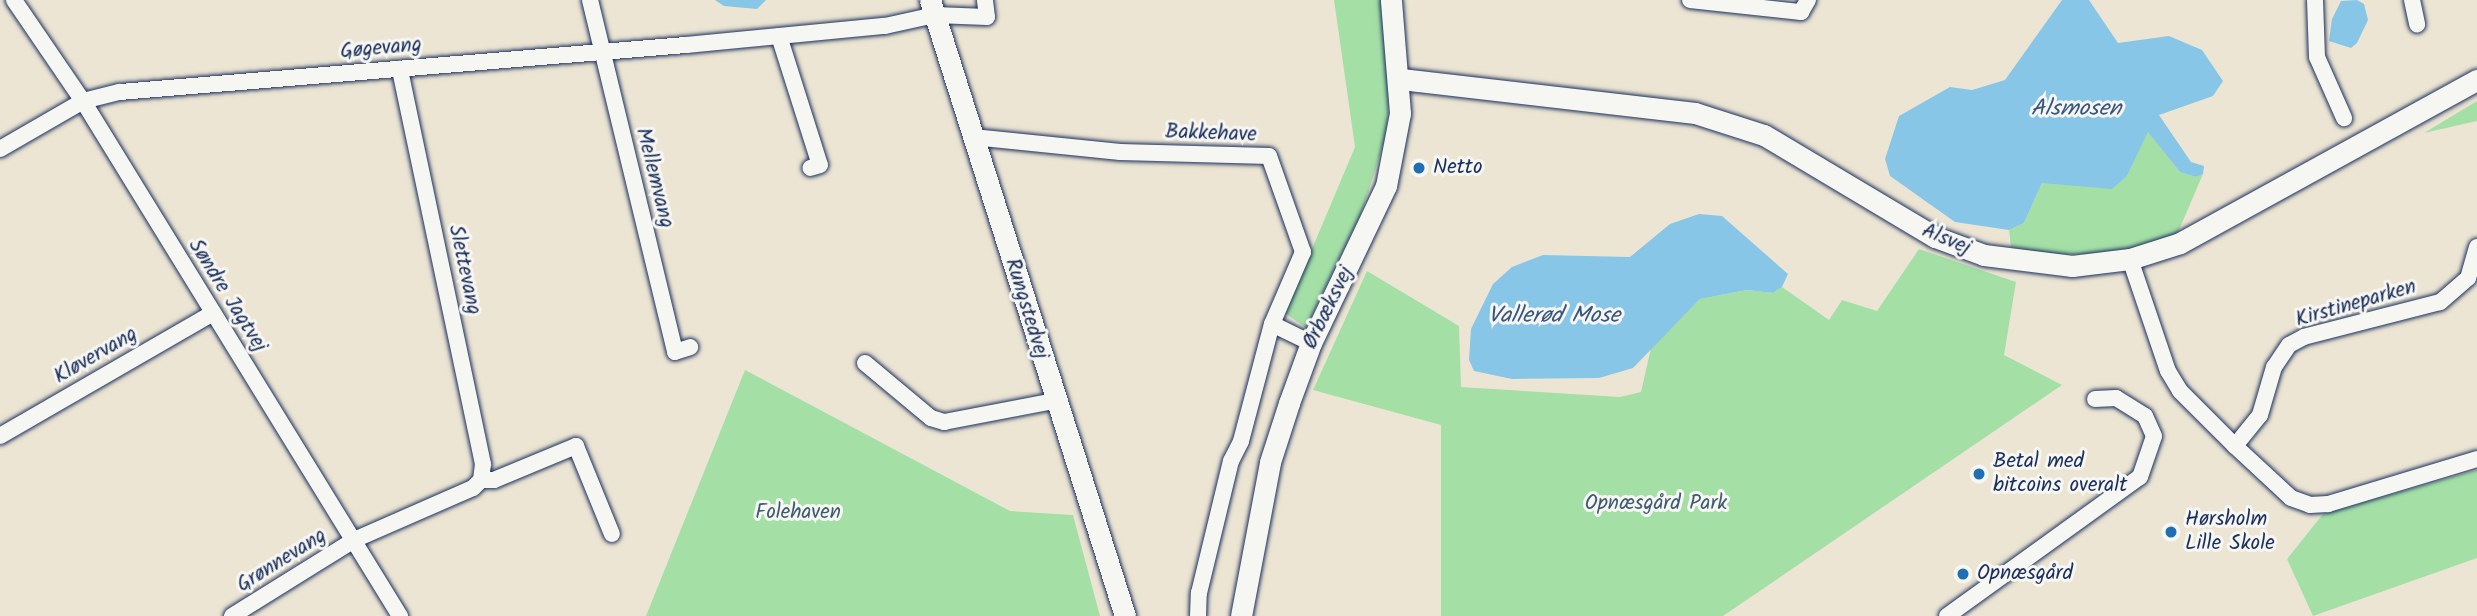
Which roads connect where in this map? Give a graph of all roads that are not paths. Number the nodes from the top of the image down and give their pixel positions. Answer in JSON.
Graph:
{"nodes":[{"id":1,"x":14,"y":0,"type":"edge"},
{"id":2,"x":590,"y":0,"type":"edge"},
{"id":3,"x":985,"y":0,"type":"edge"},
{"id":4,"x":1391,"y":0,"type":"edge"},
{"id":5,"x":1690,"y":0,"type":"edge"},
{"id":6,"x":1808,"y":0,"type":"edge"},
{"id":7,"x":2315,"y":0,"type":"edge"},
{"id":8,"x":2412,"y":0,"type":"edge"},
{"id":9,"x":933,"y":7,"type":"edge"},
{"id":10,"x":2417,"y":24,"type":"dead end"},
{"id":11,"x":779,"y":36,"type":"junction"},
{"id":12,"x":600,"y":51,"type":"junction"},
{"id":13,"x":400,"y":69,"type":"junction"},
{"id":14,"x":1401,"y":79,"type":"junction"},
{"id":15,"x":2477,"y":80,"type":"edge"},
{"id":16,"x":83,"y":101,"type":"junction"},
{"id":17,"x":2344,"y":118,"type":"dead end"},
{"id":18,"x":973,"y":137,"type":"junction"},
{"id":19,"x":0,"y":149,"type":"edge"},
{"id":20,"x":810,"y":168,"type":"dead end"},
{"id":21,"x":2477,"y":247,"type":"edge"},
{"id":22,"x":2130,"y":259,"type":"junction"},
{"id":23,"x":213,"y":313,"type":"junction"},
{"id":24,"x":1272,"y":324,"type":"junction"},
{"id":25,"x":1311,"y":343,"type":"junction"},
{"id":26,"x":690,"y":347,"type":"dead end"},
{"id":27,"x":865,"y":363,"type":"dead end"},
{"id":28,"x":2095,"y":399,"type":"dead end"},
{"id":29,"x":1054,"y":401,"type":"junction"},
{"id":30,"x":0,"y":436,"type":"edge"},
{"id":31,"x":2235,"y":446,"type":"junction"},
{"id":32,"x":2477,"y":459,"type":"edge"},
{"id":33,"x":481,"y":480,"type":"junction"},
{"id":34,"x":612,"y":534,"type":"dead end"},
{"id":35,"x":354,"y":540,"type":"junction"},
{"id":36,"x":232,"y":616,"type":"edge"},
{"id":37,"x":400,"y":616,"type":"edge"},
{"id":38,"x":1125,"y":616,"type":"edge"},
{"id":39,"x":1198,"y":616,"type":"edge"},
{"id":40,"x":1241,"y":616,"type":"edge"},
{"id":41,"x":1947,"y":616,"type":"edge"}],
"edges":[{"from":1,"to":16,"type":"street","name":"Søndre Jagtvej"},
{"from":2,"to":12,"type":"street","name":"Mellemvang"},
{"from":3,"to":9,"type":"street","name":"Gøgevang"},
{"from":4,"to":14,"type":"street","name":"Ørbæksvej"},
{"from":5,"to":6,"type":"street"},
{"from":7,"to":17,"type":"street"},
{"from":8,"to":10,"type":"street"},
{"from":9,"to":11,"type":"street","name":"Gøgevang"},
{"from":9,"to":18,"type":"street","name":"Rungstedvej"},
{"from":11,"to":12,"type":"street","name":"Gøgevang"},
{"from":11,"to":20,"type":"street"},
{"from":12,"to":13,"type":"street","name":"Gøgevang"},
{"from":12,"to":26,"type":"street","name":"Mellemvang"},
{"from":13,"to":16,"type":"street","name":"Gøgevang"},
{"from":13,"to":33,"type":"street","name":"Slettevang"},
{"from":14,"to":22,"type":"street","name":"Alsvej"},
{"from":14,"to":25,"type":"street","name":"Ørbæksvej"},
{"from":15,"to":22,"type":"street","name":"Alsvej"},
{"from":16,"to":19,"type":"street","name":"Gøgevang"},
{"from":16,"to":23,"type":"street","name":"Søndre Jagtvej"},
{"from":18,"to":24,"type":"street","name":"Bakkehave"},
{"from":18,"to":29,"type":"street","name":"Rungstedvej"},
{"from":21,"to":31,"type":"street","name":"Kirstineparken"},
{"from":22,"to":31,"type":"street"},
{"from":23,"to":30,"type":"street","name":"Kløvervang"},
{"from":23,"to":35,"type":"street","name":"Søndre Jagtvej"},
{"from":24,"to":25,"type":"street"},
{"from":24,"to":39,"type":"street","name":"Bakkehave"},
{"from":25,"to":40,"type":"street","name":"Ørbæksvej"},
{"from":27,"to":29,"type":"street"},
{"from":28,"to":41,"type":"street"},
{"from":29,"to":38,"type":"street","name":"Rungstedvej"},
{"from":31,"to":32,"type":"street"},
{"from":33,"to":34,"type":"street"},
{"from":33,"to":35,"type":"street"},
{"from":35,"to":36,"type":"street","name":"Grønnevang"},
{"from":35,"to":37,"type":"street","name":"Søndre Jagtvej"}]}
